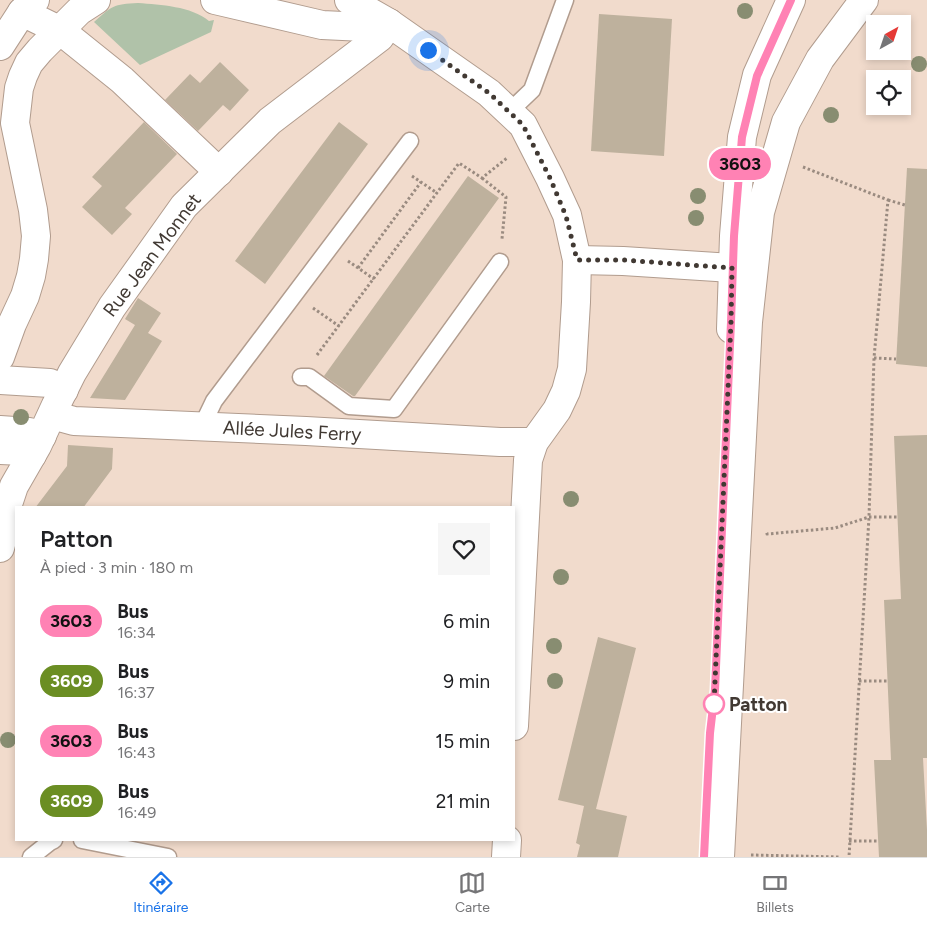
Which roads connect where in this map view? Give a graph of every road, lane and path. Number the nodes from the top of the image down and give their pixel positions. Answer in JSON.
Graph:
{"nodes":[{"id":1,"x":96,"y":0,"type":"edge"},
{"id":2,"x":216,"y":0,"type":"edge"},
{"id":3,"x":349,"y":0,"type":"edge"},
{"id":4,"x":565,"y":0,"type":"edge"},
{"id":5,"x":790,"y":0,"type":"edge"},
{"id":6,"x":864,"y":0,"type":"edge"},
{"id":7,"x":28,"y":6,"type":"edge"},
{"id":8,"x":389,"y":23,"type":"junction"},
{"id":9,"x":60,"y":30,"type":"junction"},
{"id":10,"x":0,"y":46,"type":"edge"},
{"id":11,"x":509,"y":112,"type":"junction"},
{"id":12,"x":530,"y":138,"type":"junction"},
{"id":13,"x":410,"y":141,"type":"dead end"},
{"id":14,"x":800,"y":166,"type":"dead end"},
{"id":15,"x":219,"y":172,"type":"junction"},
{"id":16,"x":482,"y":178,"type":"junction"},
{"id":17,"x":421,"y":182,"type":"dead end"},
{"id":18,"x":888,"y":200,"type":"junction"},
{"id":19,"x":905,"y":205,"type":"dead end"},
{"id":20,"x":329,"y":248,"type":"junction"},
{"id":21,"x":577,"y":260,"type":"junction"},
{"id":22,"x":500,"y":262,"type":"joint"},
{"id":23,"x":358,"y":268,"type":"junction"},
{"id":24,"x":743,"y":270,"type":"junction"},
{"id":25,"x":374,"y":279,"type":"junction"},
{"id":26,"x":294,"y":295,"type":"junction"},
{"id":27,"x":339,"y":326,"type":"junction"},
{"id":28,"x":0,"y":357,"type":"edge"},
{"id":29,"x":874,"y":358,"type":"junction"},
{"id":30,"x":896,"y":359,"type":"dead end"},
{"id":31,"x":301,"y":377,"type":"joint"},
{"id":32,"x":0,"y":380,"type":"edge"},
{"id":33,"x":0,"y":399,"type":"edge"},
{"id":34,"x":49,"y":420,"type":"junction"},
{"id":35,"x":202,"y":426,"type":"junction"},
{"id":36,"x":0,"y":430,"type":"edge"},
{"id":37,"x":534,"y":442,"type":"junction"},
{"id":38,"x":0,"y":450,"type":"edge"},
{"id":39,"x":869,"y":517,"type":"junction"},
{"id":40,"x":897,"y":517,"type":"dead end"},
{"id":41,"x":767,"y":524,"type":"dead end"},
{"id":42,"x":0,"y":548,"type":"edge"},
{"id":43,"x":859,"y":681,"type":"junction"},
{"id":44,"x":888,"y":681,"type":"dead end"},
{"id":45,"x":515,"y":707,"type":"edge"},
{"id":46,"x":52,"y":841,"type":"edge"},
{"id":47,"x":84,"y":841,"type":"edge"},
{"id":48,"x":507,"y":841,"type":"edge"},
{"id":49,"x":850,"y":841,"type":"junction"},
{"id":50,"x":879,"y":841,"type":"dead end"},
{"id":51,"x":98,"y":847,"type":"edge"},
{"id":52,"x":732,"y":856,"type":"edge"},
{"id":53,"x":31,"y":857,"type":"edge"},
{"id":54,"x":168,"y":857,"type":"edge"},
{"id":55,"x":506,"y":857,"type":"edge"},
{"id":56,"x":704,"y":857,"type":"edge"},
{"id":57,"x":840,"y":857,"type":"edge"},
{"id":58,"x":848,"y":857,"type":"edge"}],
"edges":[{"from":1,"to":9,"type":"street"},
{"from":2,"to":8,"type":"street"},
{"from":3,"to":8,"type":"street"},
{"from":4,"to":11,"type":"lane"},
{"from":5,"to":24,"type":"street"},
{"from":6,"to":24,"type":"street"},
{"from":7,"to":9,"type":"street"},
{"from":7,"to":10,"type":"street"},
{"from":8,"to":11,"type":"street"},
{"from":8,"to":15,"type":"street","name":"Rue Jean Monnet"},
{"from":9,"to":15,"type":"street"},
{"from":9,"to":28,"type":"street"},
{"from":11,"to":12,"type":"street"},
{"from":12,"to":16,"type":"path"},
{"from":12,"to":21,"type":"street"},
{"from":13,"to":20,"type":"lane"},
{"from":14,"to":18,"type":"path"},
{"from":15,"to":34,"type":"street","name":"Rue Jean Monnet"},
{"from":16,"to":22,"type":"path"},
{"from":16,"to":25,"type":"path"},
{"from":17,"to":23,"type":"path"},
{"from":18,"to":19,"type":"path"},
{"from":18,"to":29,"type":"path"},
{"from":20,"to":23,"type":"path"},
{"from":20,"to":26,"type":"lane"},
{"from":21,"to":24,"type":"street"},
{"from":21,"to":37,"type":"street"},
{"from":22,"to":31,"type":"lane"},
{"from":23,"to":25,"type":"path"},
{"from":24,"to":52,"type":"street"},
{"from":24,"to":56,"type":"street"},
{"from":25,"to":27,"type":"path"},
{"from":26,"to":27,"type":"path"},
{"from":26,"to":35,"type":"lane"},
{"from":27,"to":31,"type":"path"},
{"from":29,"to":30,"type":"path"},
{"from":29,"to":39,"type":"path"},
{"from":32,"to":34,"type":"street"},
{"from":33,"to":34,"type":"street"},
{"from":34,"to":35,"type":"street","name":"Allée Jules Ferry"},
{"from":34,"to":36,"type":"street"},
{"from":34,"to":38,"type":"street"},
{"from":34,"to":42,"type":"street","name":"Rue Jean Monnet"},
{"from":35,"to":37,"type":"street","name":"Allée Jules Ferry"},
{"from":37,"to":45,"type":"street"},
{"from":39,"to":40,"type":"path"},
{"from":39,"to":41,"type":"path"},
{"from":39,"to":43,"type":"path"},
{"from":43,"to":44,"type":"path"},
{"from":43,"to":49,"type":"path"},
{"from":46,"to":53,"type":"lane"},
{"from":47,"to":51,"type":"lane"},
{"from":48,"to":55,"type":"street"},
{"from":49,"to":50,"type":"path"},
{"from":49,"to":58,"type":"path"},
{"from":51,"to":54,"type":"lane"},
{"from":52,"to":57,"type":"path"}]}
